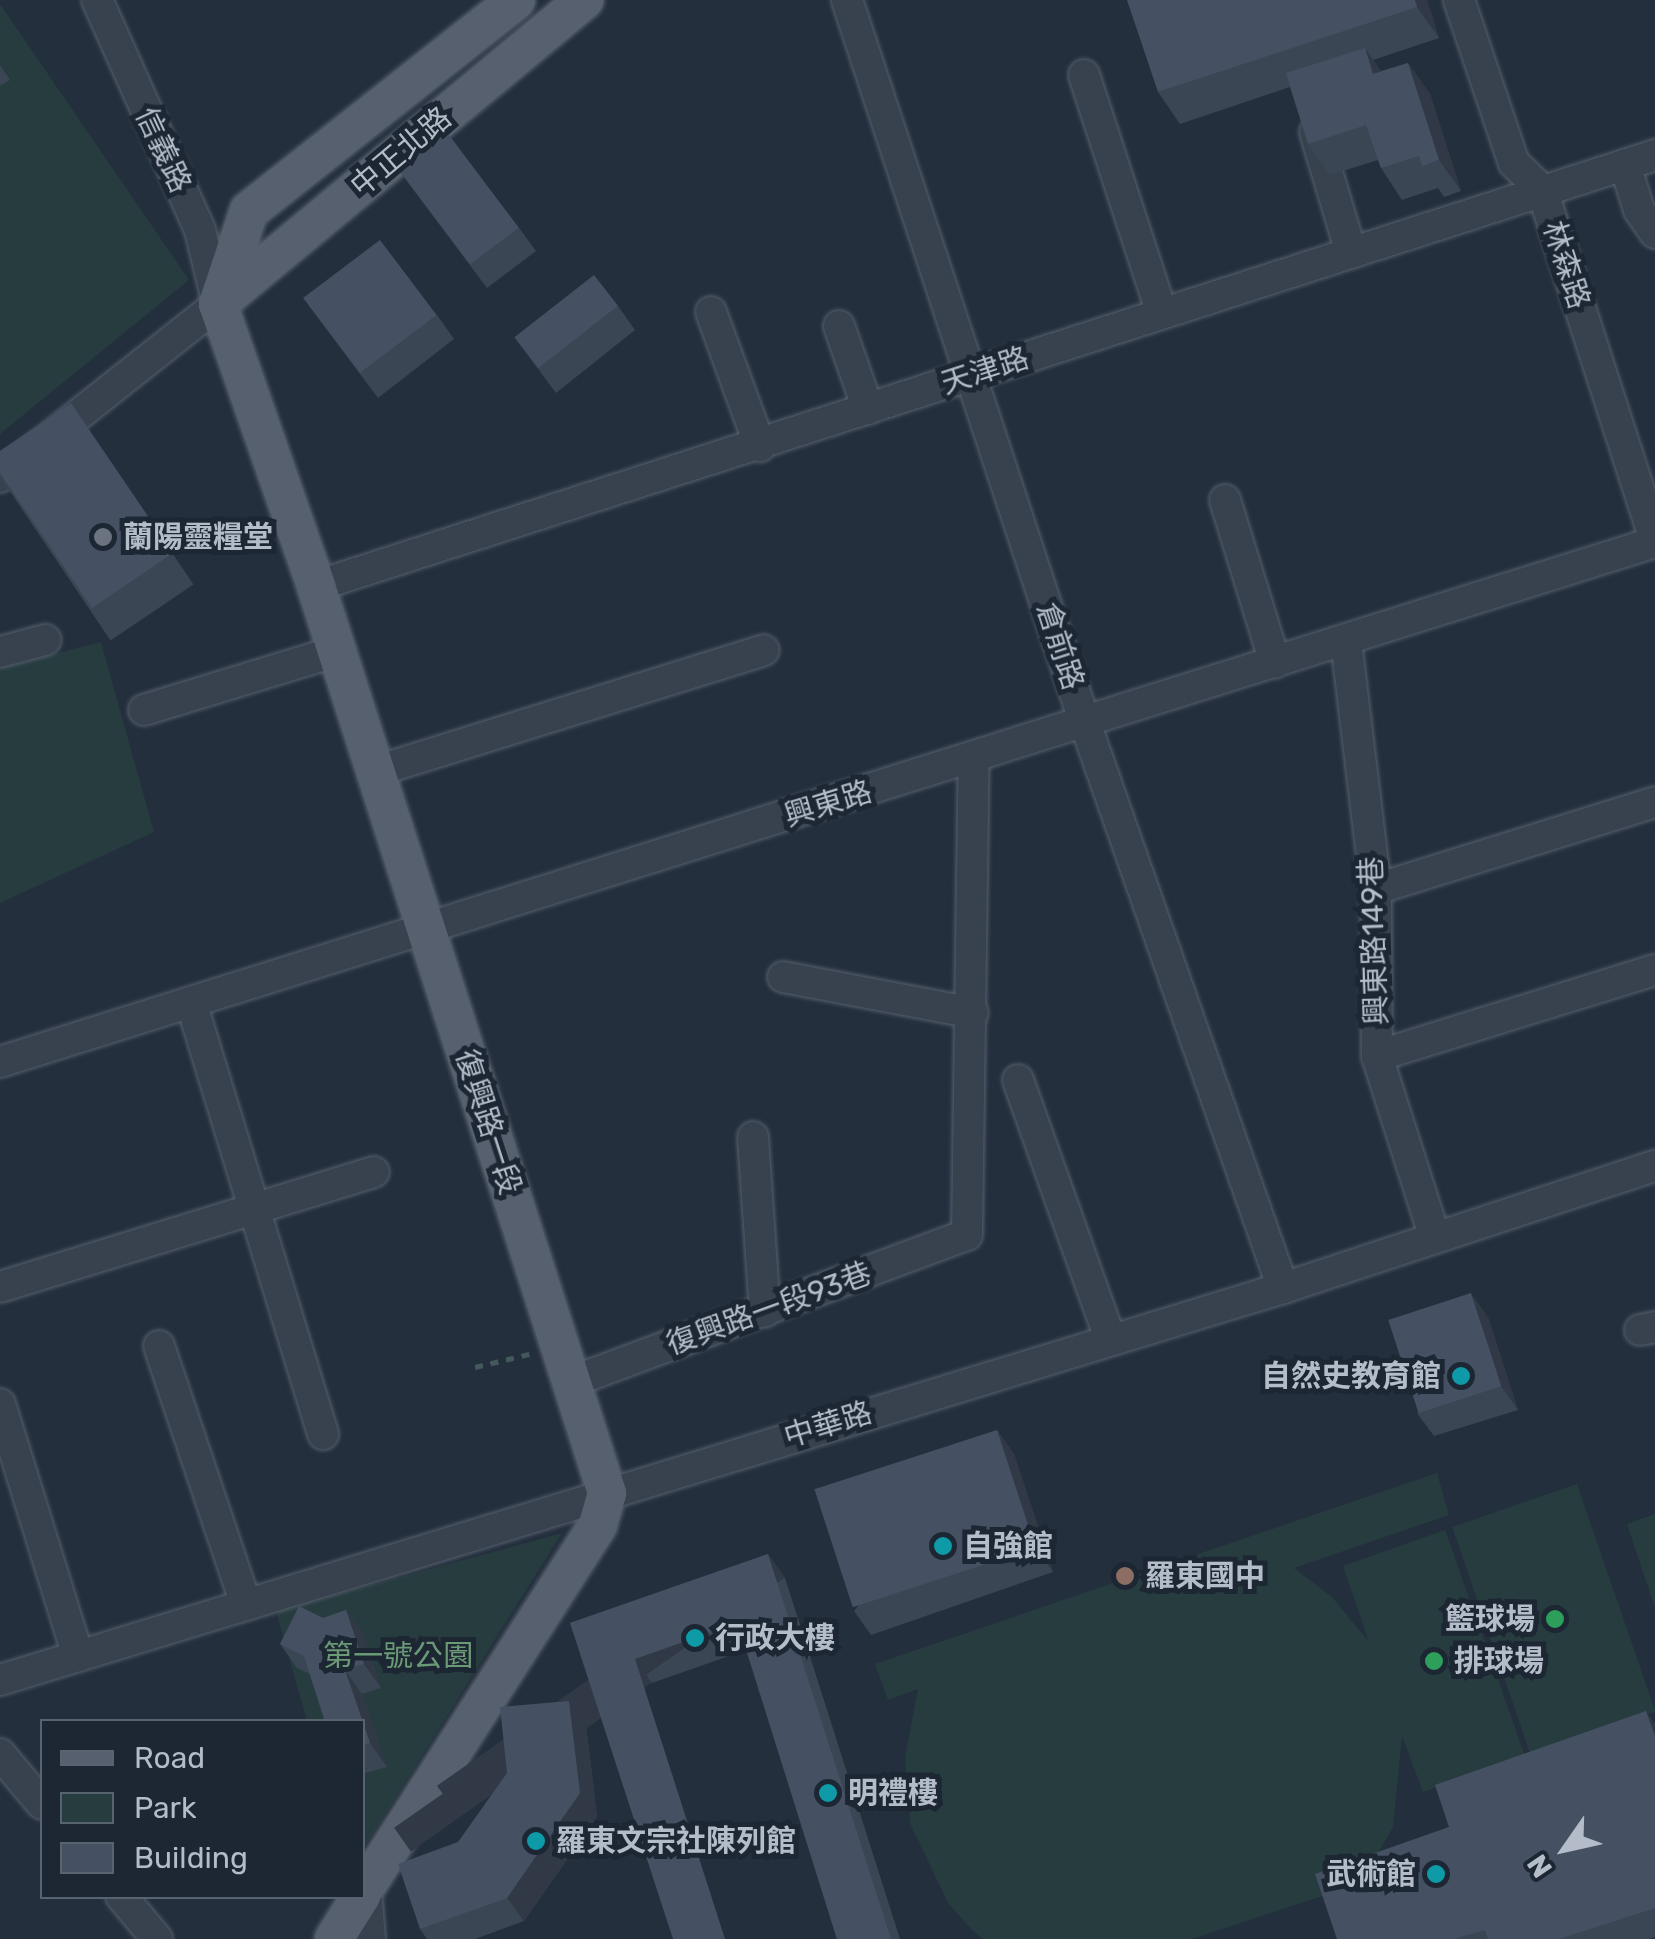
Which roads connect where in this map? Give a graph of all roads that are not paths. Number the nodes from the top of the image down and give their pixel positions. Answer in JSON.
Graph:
{"nodes":[{"id":1,"x":96,"y":0,"type":"edge"},
{"id":2,"x":516,"y":0,"type":"edge"},
{"id":3,"x":584,"y":0,"type":"edge"},
{"id":4,"x":848,"y":0,"type":"edge"},
{"id":5,"x":1458,"y":0,"type":"edge"},
{"id":6,"x":1084,"y":74,"type":"dead end"},
{"id":7,"x":1314,"y":132,"type":"edge"},
{"id":8,"x":1655,"y":155,"type":"edge"},
{"id":9,"x":1624,"y":165,"type":"junction"},
{"id":10,"x":1542,"y":190,"type":"junction"},
{"id":11,"x":1655,"y":233,"type":"edge"},
{"id":12,"x":1351,"y":252,"type":"junction"},
{"id":13,"x":218,"y":304,"type":"junction"},
{"id":14,"x":711,"y":312,"type":"dead end"},
{"id":15,"x":1162,"y":313,"type":"junction"},
{"id":16,"x":839,"y":326,"type":"dead end"},
{"id":17,"x":971,"y":375,"type":"junction"},
{"id":18,"x":868,"y":409,"type":"junction"},
{"id":19,"x":760,"y":446,"type":"junction"},
{"id":20,"x":0,"y":477,"type":"edge"},
{"id":21,"x":1224,"y":500,"type":"dead end"},
{"id":22,"x":1655,"y":541,"type":"edge"},
{"id":23,"x":316,"y":586,"type":"junction"},
{"id":24,"x":45,"y":640,"type":"dead end"},
{"id":25,"x":1346,"y":640,"type":"junction"},
{"id":26,"x":764,"y":650,"type":"dead end"},
{"id":27,"x":337,"y":651,"type":"junction"},
{"id":28,"x":0,"y":652,"type":"edge"},
{"id":29,"x":1275,"y":663,"type":"junction"},
{"id":30,"x":144,"y":710,"type":"dead end"},
{"id":31,"x":1085,"y":723,"type":"junction"},
{"id":32,"x":974,"y":758,"type":"junction"},
{"id":33,"x":376,"y":771,"type":"junction"},
{"id":34,"x":1655,"y":802,"type":"edge"},
{"id":35,"x":1376,"y":889,"type":"junction"},
{"id":36,"x":426,"y":930,"type":"junction"},
{"id":37,"x":1655,"y":970,"type":"edge"},
{"id":38,"x":783,"y":977,"type":"dead end"},
{"id":39,"x":191,"y":1002,"type":"junction"},
{"id":40,"x":973,"y":1013,"type":"junction"},
{"id":41,"x":1377,"y":1056,"type":"junction"},
{"id":42,"x":0,"y":1062,"type":"edge"},
{"id":43,"x":1018,"y":1080,"type":"dead end"},
{"id":44,"x":754,"y":1137,"type":"dead end"},
{"id":45,"x":1655,"y":1166,"type":"edge"},
{"id":46,"x":374,"y":1172,"type":"dead end"},
{"id":47,"x":253,"y":1207,"type":"junction"},
{"id":48,"x":1434,"y":1235,"type":"junction"},
{"id":49,"x":0,"y":1287,"type":"edge"},
{"id":50,"x":1283,"y":1288,"type":"junction"},
{"id":51,"x":765,"y":1312,"type":"junction"},
{"id":52,"x":1110,"y":1339,"type":"junction"},
{"id":53,"x":159,"y":1346,"type":"dead end"},
{"id":54,"x":571,"y":1382,"type":"junction"},
{"id":55,"x":0,"y":1404,"type":"edge"},
{"id":56,"x":323,"y":1434,"type":"dead end"},
{"id":57,"x":608,"y":1493,"type":"junction"},
{"id":58,"x":246,"y":1605,"type":"junction"},
{"id":59,"x":78,"y":1656,"type":"junction"},
{"id":60,"x":0,"y":1680,"type":"edge"},
{"id":61,"x":0,"y":1754,"type":"edge"},
{"id":62,"x":40,"y":1802,"type":"edge"},
{"id":63,"x":365,"y":1889,"type":"edge"},
{"id":64,"x":124,"y":1899,"type":"edge"},
{"id":65,"x":359,"y":1899,"type":"edge"},
{"id":66,"x":364,"y":1899,"type":"edge"},
{"id":67,"x":157,"y":1939,"type":"edge"},
{"id":68,"x":334,"y":1939,"type":"edge"},
{"id":69,"x":370,"y":1939,"type":"edge"}],
"edges":[{"from":1,"to":13,"type":"street","name":"信義路"},
{"from":2,"to":13,"type":"main road","name":"中正北路"},
{"from":3,"to":13,"type":"main road","name":"中正北路"},
{"from":4,"to":17,"type":"street","name":"倉前路"},
{"from":5,"to":10,"type":"street","name":"林森路"},
{"from":6,"to":15,"type":"street"},
{"from":7,"to":12,"type":"street"},
{"from":8,"to":9,"type":"street","name":"天津路"},
{"from":9,"to":10,"type":"street","name":"天津路"},
{"from":9,"to":11,"type":"street"},
{"from":10,"to":12,"type":"street","name":"天津路"},
{"from":10,"to":22,"type":"street","name":"林森路"},
{"from":12,"to":15,"type":"street","name":"天津路"},
{"from":13,"to":20,"type":"street","name":"中正北路"},
{"from":13,"to":23,"type":"main road","name":"復興路一段"},
{"from":14,"to":19,"type":"street"},
{"from":15,"to":17,"type":"street","name":"天津路"},
{"from":16,"to":18,"type":"street"},
{"from":17,"to":18,"type":"street","name":"天津路"},
{"from":17,"to":31,"type":"street","name":"倉前路"},
{"from":18,"to":19,"type":"street","name":"天津路"},
{"from":19,"to":23,"type":"street","name":"天津路"},
{"from":21,"to":29,"type":"street"},
{"from":22,"to":25,"type":"street","name":"興東路"},
{"from":23,"to":27,"type":"main road","name":"復興路一段"},
{"from":24,"to":28,"type":"street"},
{"from":25,"to":29,"type":"street","name":"興東路"},
{"from":25,"to":35,"type":"street","name":"興東路149巷"},
{"from":26,"to":33,"type":"street"},
{"from":27,"to":30,"type":"street"},
{"from":27,"to":33,"type":"main road","name":"復興路一段"},
{"from":29,"to":31,"type":"street","name":"興東路"},
{"from":31,"to":32,"type":"street","name":"興東路"},
{"from":31,"to":50,"type":"street","name":"倉前路"},
{"from":32,"to":36,"type":"street","name":"興東路"},
{"from":32,"to":40,"type":"street"},
{"from":33,"to":36,"type":"main road","name":"復興路一段"},
{"from":34,"to":35,"type":"street"},
{"from":35,"to":41,"type":"street","name":"興東路149巷"},
{"from":36,"to":39,"type":"street","name":"興東路"},
{"from":36,"to":54,"type":"main road","name":"復興路一段"},
{"from":37,"to":41,"type":"street"},
{"from":38,"to":40,"type":"street"},
{"from":39,"to":42,"type":"street","name":"興東路"},
{"from":39,"to":47,"type":"street"},
{"from":40,"to":51,"type":"street","name":"復興路一段93巷"},
{"from":41,"to":48,"type":"street","name":"興東路149巷"},
{"from":43,"to":52,"type":"street"},
{"from":44,"to":51,"type":"street"},
{"from":45,"to":48,"type":"street","name":"中華路"},
{"from":46,"to":47,"type":"street"},
{"from":47,"to":49,"type":"street"},
{"from":47,"to":56,"type":"street"},
{"from":48,"to":50,"type":"street","name":"中華路"},
{"from":50,"to":52,"type":"street","name":"中華路"},
{"from":51,"to":54,"type":"street","name":"復興路一段93巷"},
{"from":52,"to":57,"type":"street","name":"中華路"},
{"from":53,"to":58,"type":"street"},
{"from":54,"to":57,"type":"main road","name":"復興路一段"},
{"from":55,"to":59,"type":"street"},
{"from":57,"to":58,"type":"street","name":"中華路"},
{"from":57,"to":63,"type":"main road"},
{"from":58,"to":59,"type":"street","name":"中華路"},
{"from":59,"to":60,"type":"street","name":"中華路"},
{"from":61,"to":62,"type":"street"},
{"from":64,"to":67,"type":"street"},
{"from":65,"to":68,"type":"main road"},
{"from":66,"to":69,"type":"street"}]}
